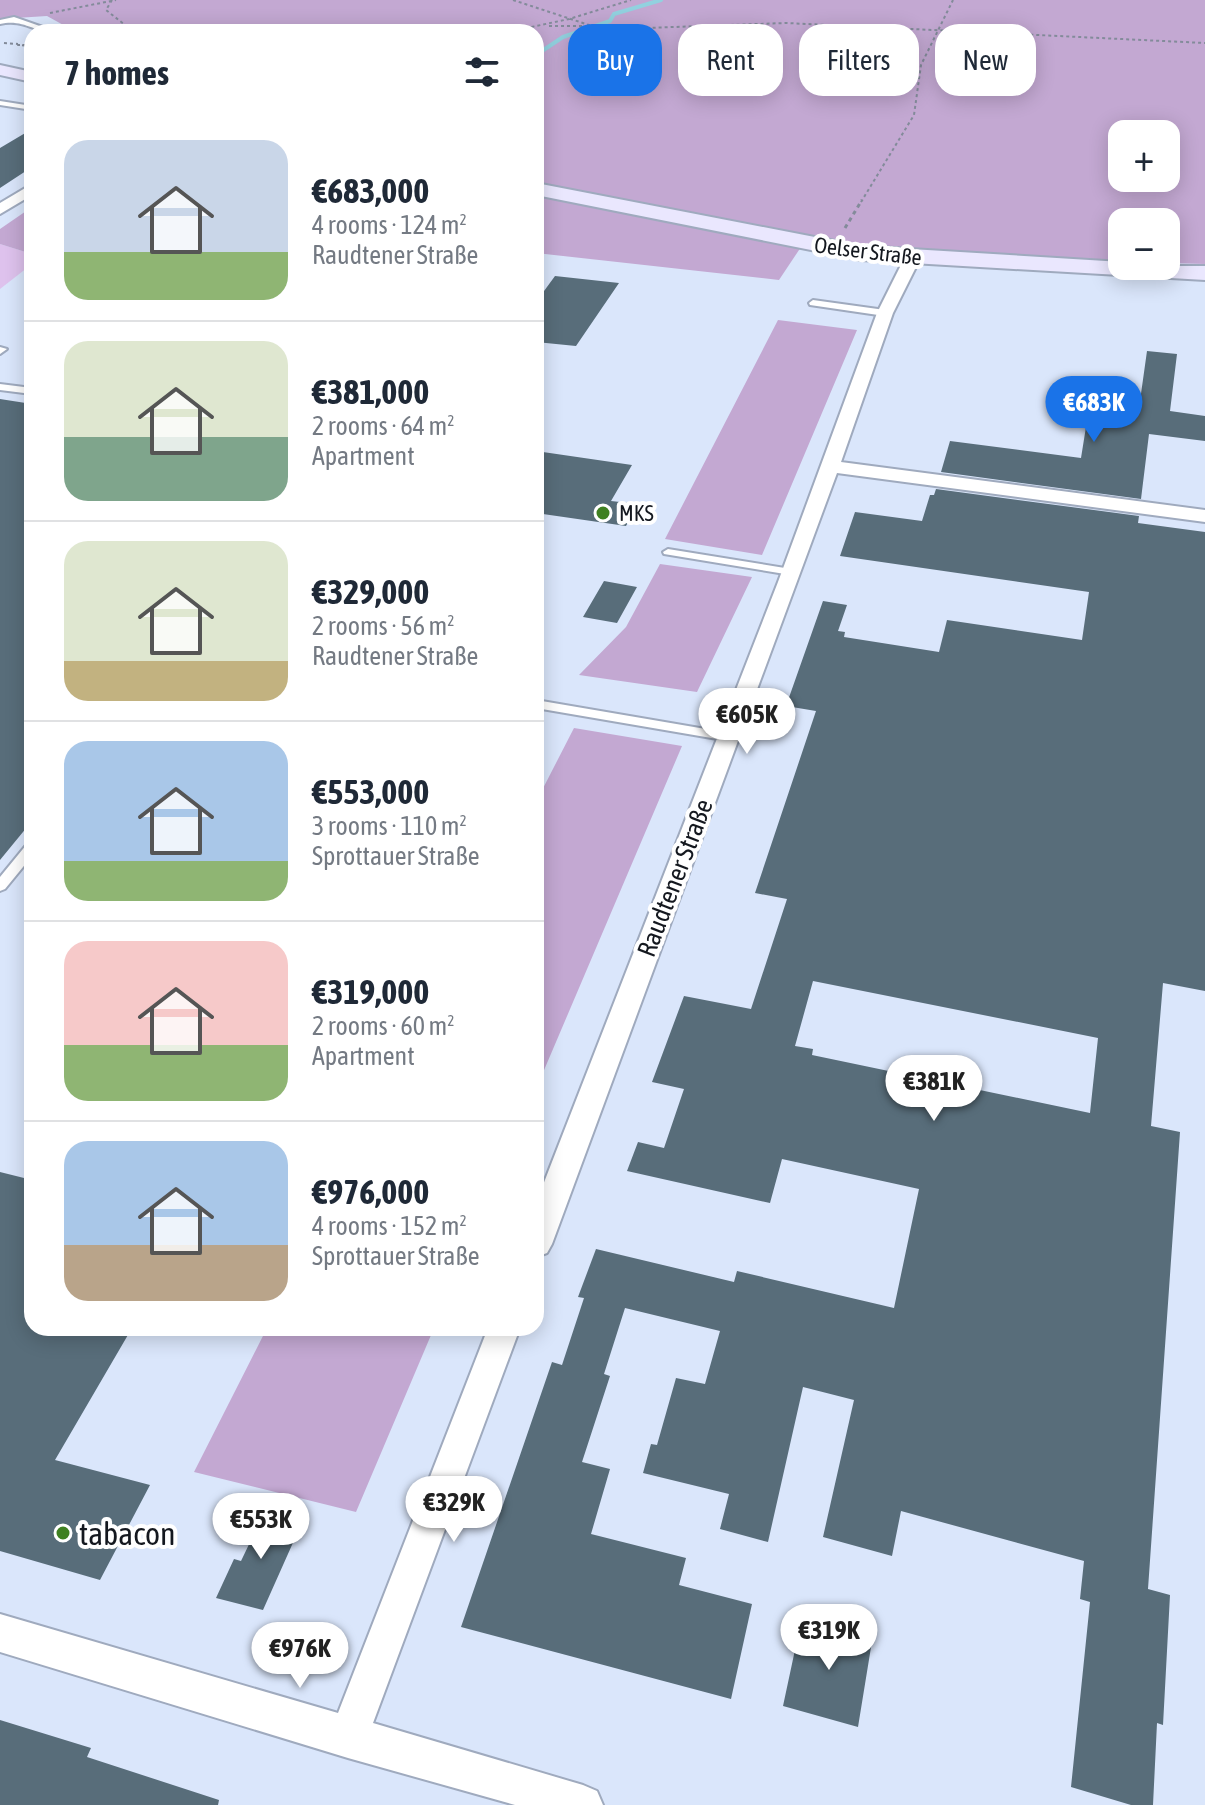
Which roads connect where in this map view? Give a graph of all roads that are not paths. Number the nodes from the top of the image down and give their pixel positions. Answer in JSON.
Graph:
{"nodes":[{"id":1,"x":0,"y":22,"type":"edge"},
{"id":2,"x":29,"y":24,"type":"edge"},
{"id":3,"x":0,"y":70,"type":"edge"},
{"id":4,"x":24,"y":75,"type":"edge"},
{"id":5,"x":0,"y":103,"type":"edge"},
{"id":6,"x":24,"y":107,"type":"edge"},
{"id":7,"x":544,"y":191,"type":"edge"},
{"id":8,"x":24,"y":194,"type":"edge"},
{"id":9,"x":0,"y":210,"type":"edge"},
{"id":10,"x":909,"y":257,"type":"junction"},
{"id":11,"x":1205,"y":273,"type":"edge"},
{"id":12,"x":813,"y":303,"type":"dead end"},
{"id":13,"x":885,"y":313,"type":"junction"},
{"id":14,"x":0,"y":387,"type":"edge"},
{"id":15,"x":24,"y":390,"type":"edge"},
{"id":16,"x":828,"y":466,"type":"junction"},
{"id":17,"x":1205,"y":516,"type":"edge"},
{"id":18,"x":668,"y":552,"type":"dead end"},
{"id":19,"x":791,"y":572,"type":"junction"},
{"id":20,"x":544,"y":705,"type":"edge"},
{"id":21,"x":729,"y":737,"type":"junction"},
{"id":22,"x":24,"y":857,"type":"edge"},
{"id":23,"x":0,"y":886,"type":"edge"},
{"id":24,"x":544,"y":1223,"type":"edge"},
{"id":25,"x":501,"y":1336,"type":"edge"},
{"id":26,"x":0,"y":1633,"type":"edge"},
{"id":27,"x":348,"y":1738,"type":"junction"},
{"id":28,"x":583,"y":1805,"type":"edge"}],
"edges":[{"from":1,"to":2,"type":"lane"},
{"from":3,"to":4,"type":"main road"},
{"from":5,"to":6,"type":"lane"},
{"from":7,"to":10,"type":"main road","name":"Oelser Straße"},
{"from":8,"to":9,"type":"street"},
{"from":10,"to":11,"type":"main road","name":"Oelser Straße"},
{"from":10,"to":13,"type":"street","name":"Raudtener Straße"},
{"from":12,"to":13,"type":"lane"},
{"from":13,"to":16,"type":"street","name":"Raudtener Straße"},
{"from":14,"to":15,"type":"lane"},
{"from":16,"to":17,"type":"street"},
{"from":16,"to":19,"type":"street","name":"Raudtener Straße"},
{"from":18,"to":19,"type":"lane"},
{"from":19,"to":21,"type":"street","name":"Raudtener Straße"},
{"from":20,"to":21,"type":"lane"},
{"from":21,"to":24,"type":"street","name":"Raudtener Straße"},
{"from":22,"to":23,"type":"lane"},
{"from":25,"to":27,"type":"street"},
{"from":26,"to":27,"type":"street"},
{"from":27,"to":28,"type":"street"}]}
